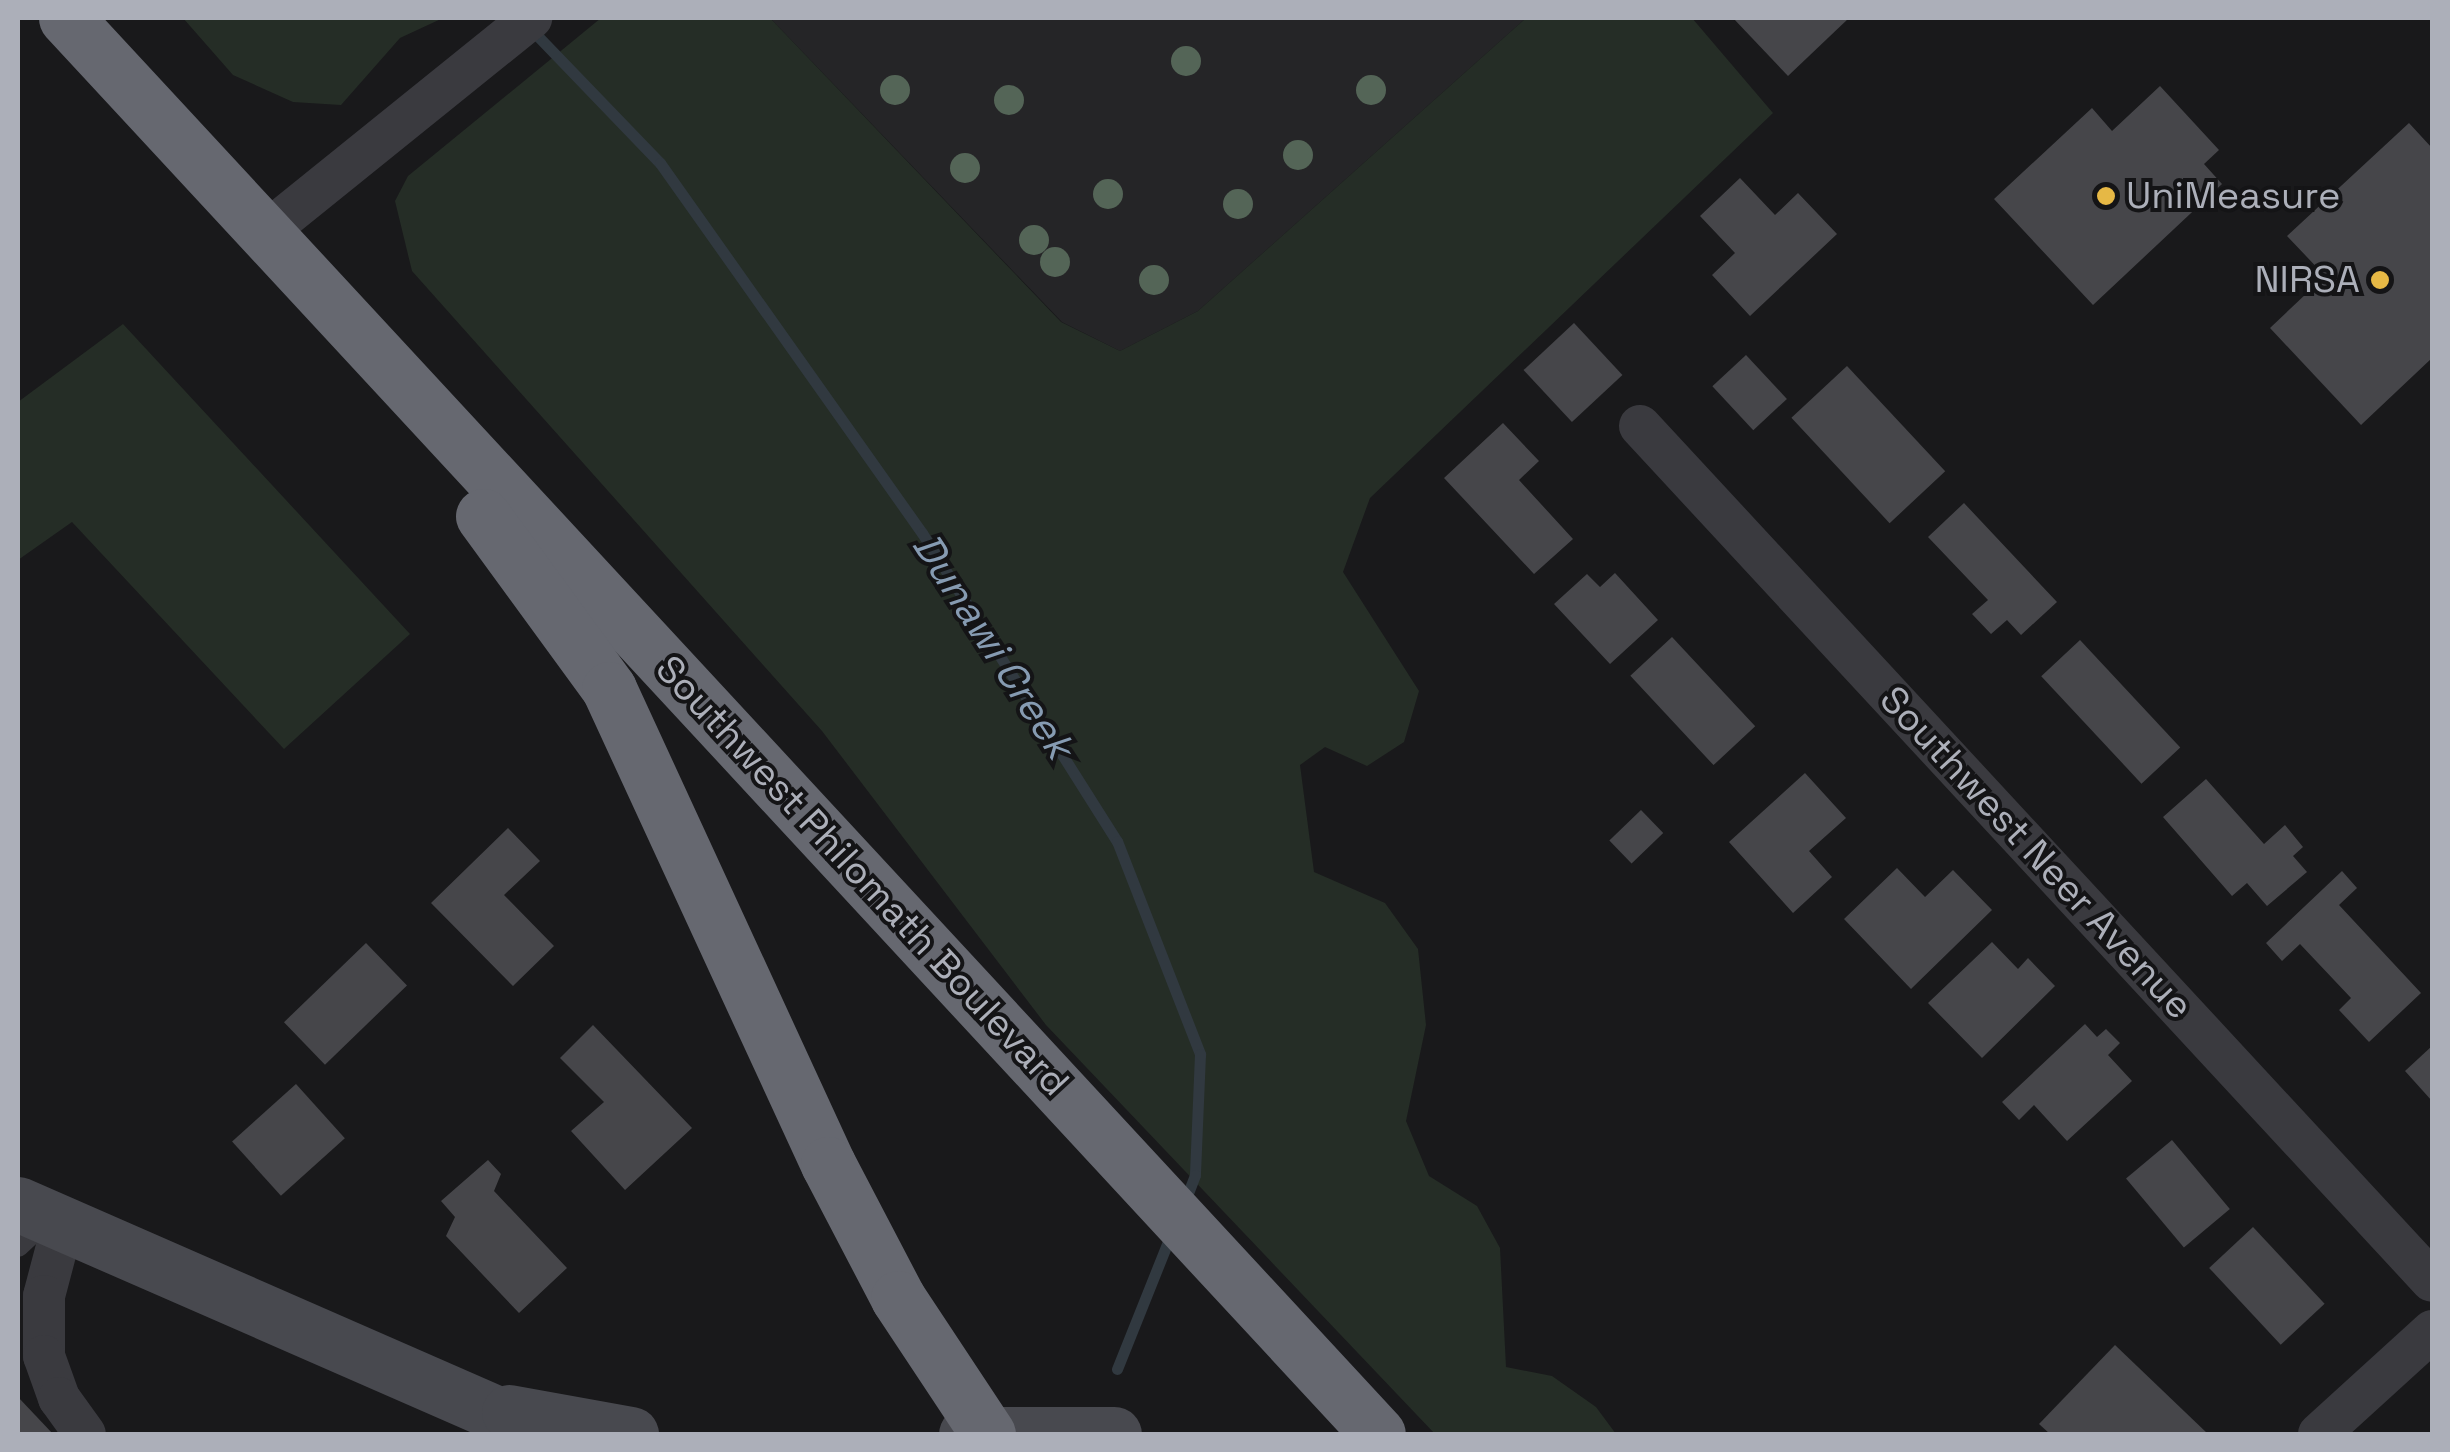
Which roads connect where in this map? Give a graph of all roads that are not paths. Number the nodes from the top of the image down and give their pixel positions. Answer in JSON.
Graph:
{"nodes":[{"id":1,"x":66,"y":18,"type":"edge"},
{"id":2,"x":518,"y":27,"type":"edge"},
{"id":3,"x":266,"y":232,"type":"junction"},
{"id":4,"x":345,"y":317,"type":"junction"},
{"id":5,"x":1640,"y":426,"type":"dead end"},
{"id":6,"x":36,"y":1223,"type":"edge"},
{"id":7,"x":2432,"y":1280,"type":"edge"},
{"id":8,"x":2432,"y":1331,"type":"edge"},
{"id":9,"x":481,"y":1406,"type":"junction"},
{"id":10,"x":84,"y":1434,"type":"edge"},
{"id":11,"x":544,"y":1434,"type":"edge"},
{"id":12,"x":632,"y":1434,"type":"edge"},
{"id":13,"x":980,"y":1434,"type":"edge"},
{"id":14,"x":1114,"y":1434,"type":"edge"},
{"id":15,"x":1378,"y":1434,"type":"edge"},
{"id":16,"x":2319,"y":1434,"type":"edge"}],
"edges":[{"from":1,"to":3,"type":"highway","name":"Southwest Philomath Boulevard"},
{"from":2,"to":3,"type":"street"},
{"from":3,"to":4,"type":"highway","name":"Southwest Philomath Boulevard"},
{"from":4,"to":13,"type":"highway","name":"Southwest Philomath Boulevard"},
{"from":4,"to":15,"type":"highway","name":"Southwest Philomath Boulevard"},
{"from":5,"to":7,"type":"street","name":"Southwest Neer Avenue"},
{"from":6,"to":9,"type":"main road"},
{"from":6,"to":10,"type":"street"},
{"from":8,"to":16,"type":"street"},
{"from":9,"to":11,"type":"main road"},
{"from":9,"to":12,"type":"main road"},
{"from":13,"to":14,"type":"main road"}]}
